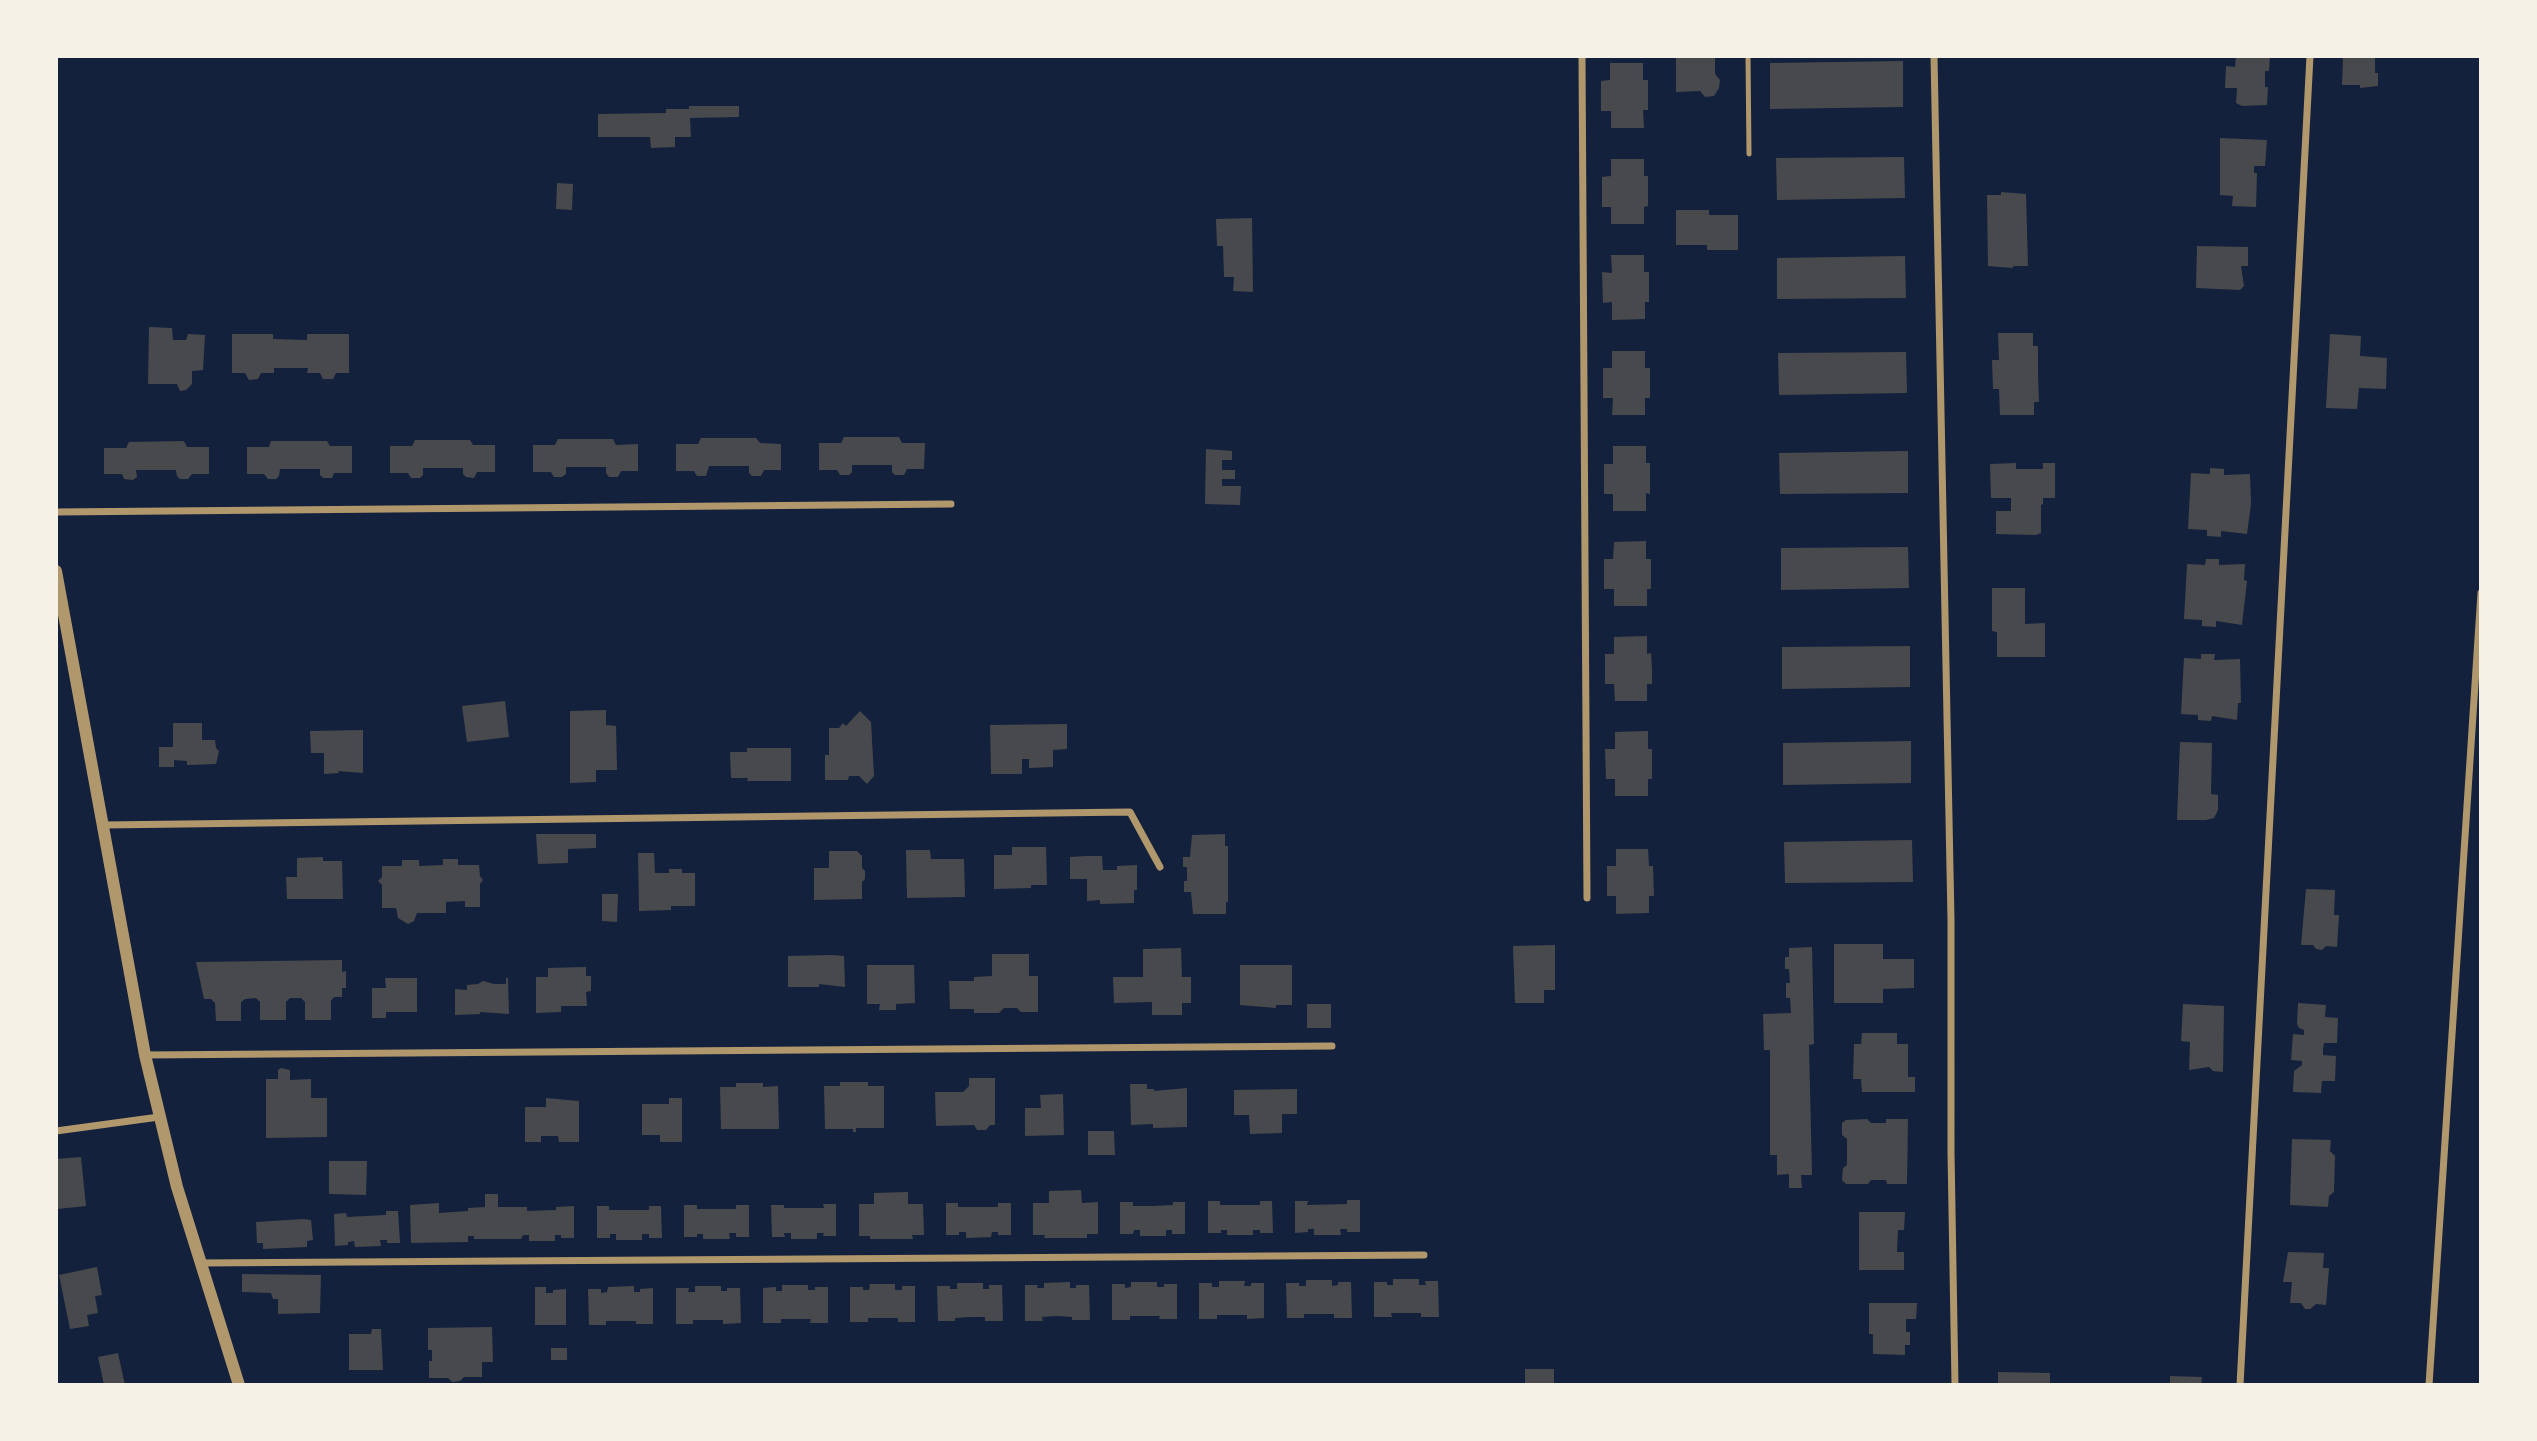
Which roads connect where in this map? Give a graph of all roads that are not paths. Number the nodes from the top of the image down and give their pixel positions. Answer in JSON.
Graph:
{"nodes":[{"id":1,"x":1582,"y":56,"type":"edge"},
{"id":2,"x":1748,"y":56,"type":"edge"},
{"id":3,"x":1934,"y":56,"type":"edge"},
{"id":4,"x":2310,"y":56,"type":"edge"},
{"id":5,"x":1749,"y":154,"type":"dead end"},
{"id":6,"x":951,"y":504,"type":"dead end"},
{"id":7,"x":56,"y":512,"type":"edge"},
{"id":8,"x":56,"y":571,"type":"edge"},
{"id":9,"x":2481,"y":593,"type":"edge"},
{"id":10,"x":104,"y":825,"type":"junction"},
{"id":11,"x":1160,"y":867,"type":"dead end"},
{"id":12,"x":1587,"y":898,"type":"dead end"},
{"id":13,"x":1332,"y":1046,"type":"dead end"},
{"id":14,"x":145,"y":1055,"type":"junction"},
{"id":15,"x":159,"y":1117,"type":"junction"},
{"id":16,"x":56,"y":1131,"type":"edge"},
{"id":17,"x":1424,"y":1255,"type":"dead end"},
{"id":18,"x":199,"y":1263,"type":"junction"},
{"id":19,"x":239,"y":1385,"type":"edge"},
{"id":20,"x":1955,"y":1385,"type":"edge"},
{"id":21,"x":2240,"y":1385,"type":"edge"},
{"id":22,"x":2429,"y":1385,"type":"edge"}],
"edges":[{"from":1,"to":12,"type":"street"},
{"from":2,"to":5,"type":"lane"},
{"from":3,"to":20,"type":"street"},
{"from":4,"to":21,"type":"street"},
{"from":6,"to":7,"type":"street"},
{"from":8,"to":10,"type":"street"},
{"from":9,"to":22,"type":"street"},
{"from":10,"to":11,"type":"street"},
{"from":10,"to":14,"type":"street"},
{"from":13,"to":14,"type":"street"},
{"from":14,"to":15,"type":"street"},
{"from":15,"to":16,"type":"street"},
{"from":15,"to":18,"type":"street"},
{"from":17,"to":18,"type":"street"},
{"from":18,"to":19,"type":"street"}]}
